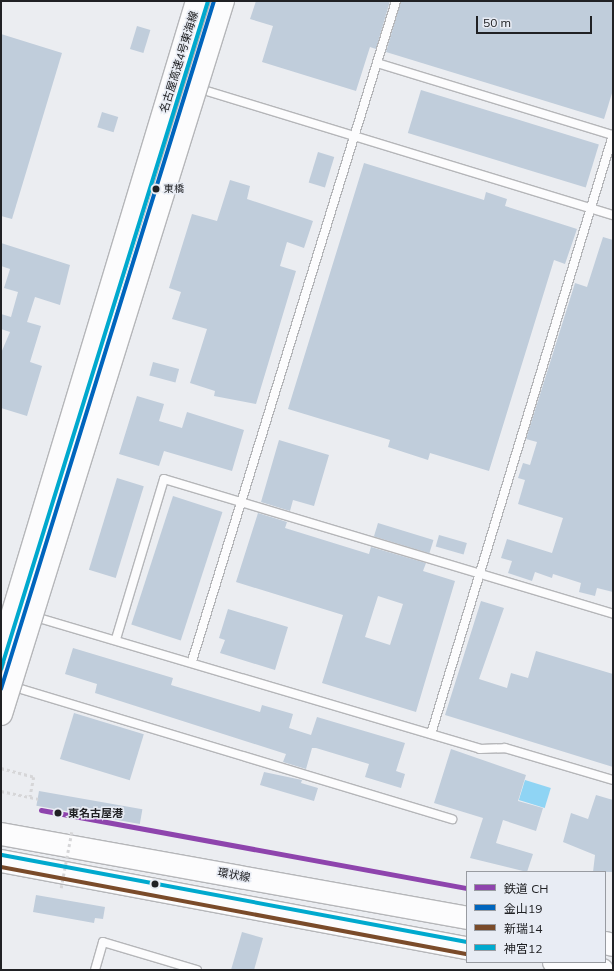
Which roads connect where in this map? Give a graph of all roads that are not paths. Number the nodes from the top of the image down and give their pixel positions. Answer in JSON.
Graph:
{"nodes":[{"id":1,"x":197,"y":1,"type":"edge"},
{"id":2,"x":223,"y":1,"type":"edge"},
{"id":3,"x":396,"y":1,"type":"edge"},
{"id":4,"x":377,"y":63,"type":"junction"},
{"id":5,"x":188,"y":85,"type":"dead end"},
{"id":6,"x":613,"y":135,"type":"edge"},
{"id":7,"x":354,"y":136,"type":"junction"},
{"id":8,"x":591,"y":208,"type":"junction"},
{"id":9,"x":613,"y":215,"type":"edge"},
{"id":10,"x":241,"y":502,"type":"junction"},
{"id":11,"x":480,"y":574,"type":"junction"},
{"id":12,"x":23,"y":614,"type":"dead end"},
{"id":13,"x":613,"y":614,"type":"edge"},
{"id":14,"x":116,"y":639,"type":"junction"},
{"id":15,"x":1,"y":652,"type":"edge"},
{"id":16,"x":192,"y":661,"type":"junction"},
{"id":17,"x":3,"y":683,"type":"dead end"},
{"id":18,"x":1,"y":714,"type":"edge"},
{"id":19,"x":431,"y":734,"type":"junction"},
{"id":20,"x":613,"y":780,"type":"edge"},
{"id":21,"x":452,"y":819,"type":"dead end"},
{"id":22,"x":1,"y":834,"type":"edge"},
{"id":23,"x":1,"y":861,"type":"edge"},
{"id":24,"x":466,"y":918,"type":"edge"},
{"id":25,"x":466,"y":948,"type":"edge"},
{"id":26,"x":560,"y":963,"type":"edge"},
{"id":27,"x":95,"y":970,"type":"edge"},
{"id":28,"x":198,"y":970,"type":"edge"},
{"id":29,"x":602,"y":970,"type":"edge"}],
"edges":[{"from":1,"to":15,"type":"main road","name":"名古屋高速4号東海線","bridge":true},
{"from":2,"to":18,"type":"main road","bridge":true},
{"from":3,"to":4,"type":"lane"},
{"from":4,"to":6,"type":"lane"},
{"from":4,"to":7,"type":"lane"},
{"from":5,"to":7,"type":"lane"},
{"from":6,"to":8,"type":"lane"},
{"from":7,"to":8,"type":"lane"},
{"from":7,"to":10,"type":"lane"},
{"from":8,"to":9,"type":"lane"},
{"from":8,"to":11,"type":"lane"},
{"from":10,"to":11,"type":"lane"},
{"from":10,"to":14,"type":"lane"},
{"from":10,"to":16,"type":"lane"},
{"from":11,"to":13,"type":"lane"},
{"from":11,"to":19,"type":"lane"},
{"from":12,"to":14,"type":"lane"},
{"from":14,"to":16,"type":"lane"},
{"from":16,"to":19,"type":"lane"},
{"from":17,"to":21,"type":"lane"},
{"from":19,"to":20,"type":"lane"},
{"from":22,"to":24,"type":"main road","name":"環状線"},
{"from":23,"to":25,"type":"main road"},
{"from":26,"to":29,"type":"main road"},
{"from":27,"to":28,"type":"lane"}]}
